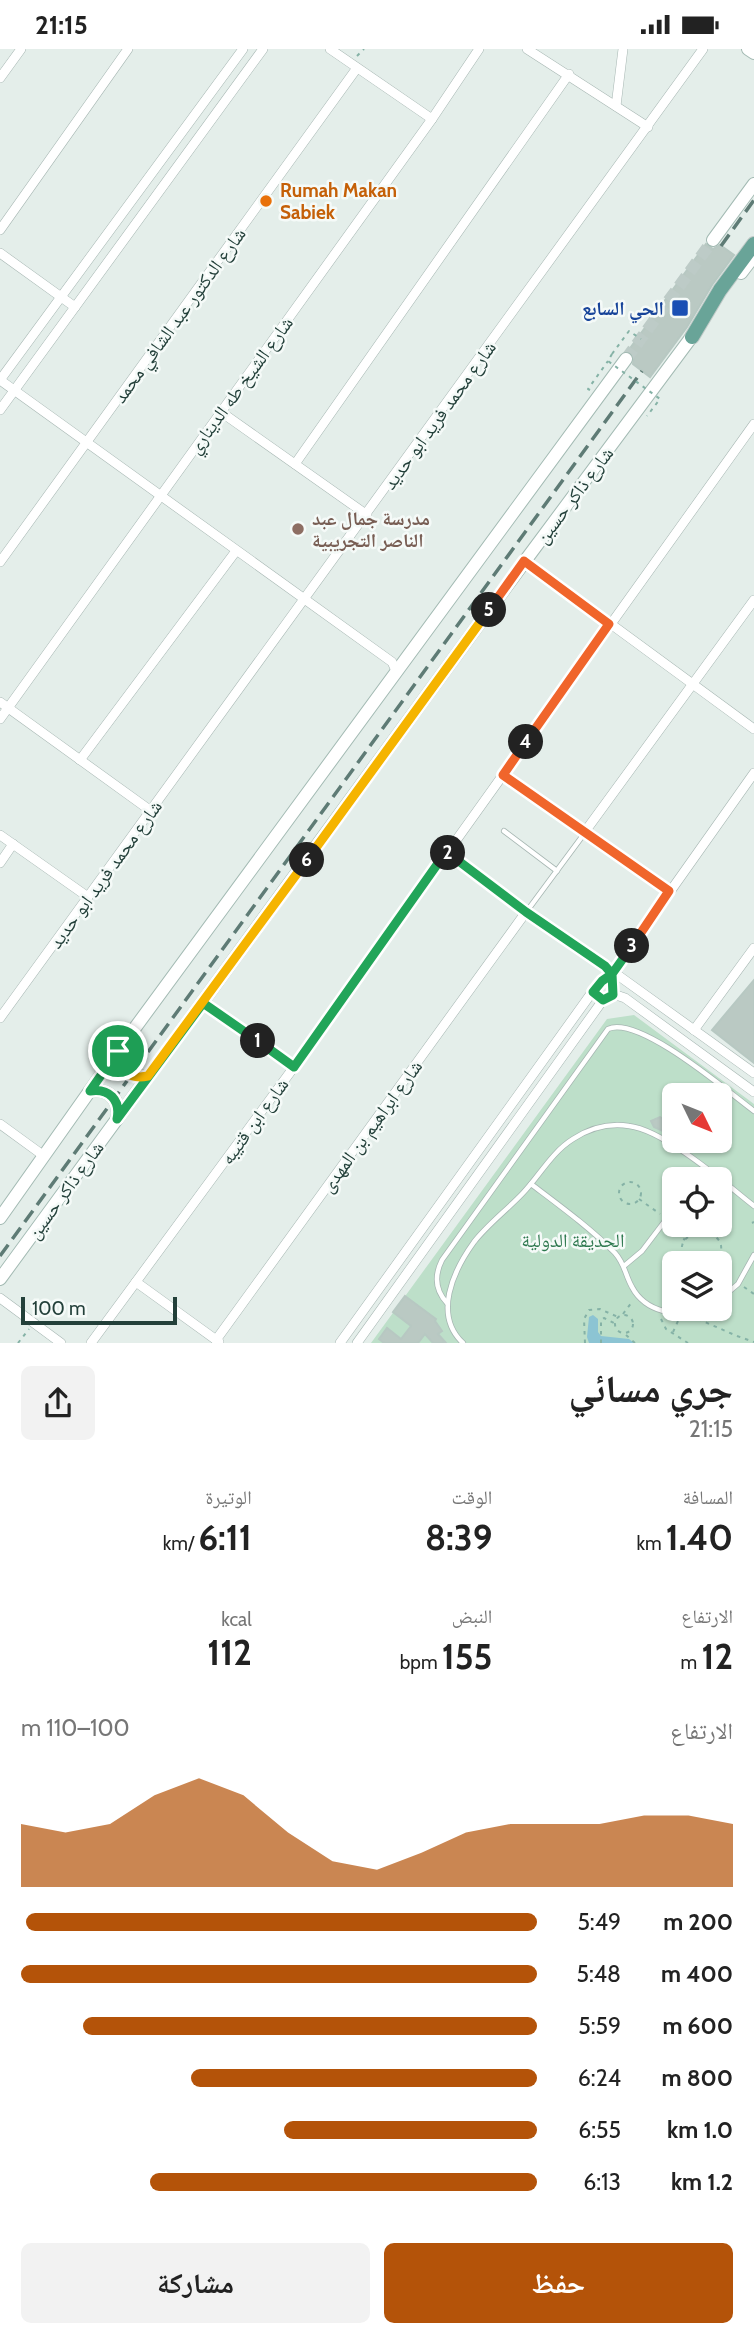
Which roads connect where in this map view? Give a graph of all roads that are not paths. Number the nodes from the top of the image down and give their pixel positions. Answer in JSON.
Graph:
{"nodes":[{"id":1,"x":21,"y":49,"type":"edge"},
{"id":2,"x":128,"y":49,"type":"edge"},
{"id":3,"x":243,"y":49,"type":"edge"},
{"id":4,"x":263,"y":49,"type":"edge"},
{"id":5,"x":330,"y":49,"type":"edge"},
{"id":6,"x":479,"y":49,"type":"edge"},
{"id":7,"x":623,"y":49,"type":"edge"},
{"id":8,"x":703,"y":49,"type":"edge"},
{"id":9,"x":748,"y":49,"type":"edge"},
{"id":10,"x":532,"y":50,"type":"edge"},
{"id":11,"x":754,"y":53,"type":"edge"},
{"id":12,"x":358,"y":68,"type":"junction"},
{"id":13,"x":569,"y":74,"type":"junction"},
{"id":14,"x":0,"y":78,"type":"edge"},
{"id":15,"x":616,"y":106,"type":"junction"},
{"id":16,"x":432,"y":119,"type":"junction"},
{"id":17,"x":648,"y":127,"type":"junction"},
{"id":18,"x":754,"y":184,"type":"edge"},
{"id":19,"x":0,"y":230,"type":"edge"},
{"id":20,"x":713,"y":240,"type":"tunnel mouth"},
{"id":21,"x":754,"y":244,"type":"edge"},
{"id":22,"x":0,"y":253,"type":"edge"},
{"id":23,"x":754,"y":256,"type":"edge"},
{"id":24,"x":60,"y":296,"type":"junction"},
{"id":25,"x":75,"y":307,"type":"junction"},
{"id":26,"x":692,"y":337,"type":"junction"},
{"id":27,"x":626,"y":359,"type":"tunnel mouth"},
{"id":28,"x":0,"y":380,"type":"edge"},
{"id":29,"x":14,"y":390,"type":"junction"},
{"id":30,"x":0,"y":410,"type":"edge"},
{"id":31,"x":221,"y":412,"type":"junction"},
{"id":32,"x":754,"y":424,"type":"edge"},
{"id":33,"x":86,"y":443,"type":"junction"},
{"id":34,"x":295,"y":464,"type":"junction"},
{"id":35,"x":160,"y":496,"type":"junction"},
{"id":36,"x":367,"y":516,"type":"junction"},
{"id":37,"x":236,"y":551,"type":"junction"},
{"id":38,"x":524,"y":561,"type":"junction"},
{"id":39,"x":0,"y":562,"type":"edge"},
{"id":40,"x":304,"y":600,"type":"junction"},
{"id":41,"x":754,"y":600,"type":"edge"},
{"id":42,"x":609,"y":624,"type":"junction"},
{"id":43,"x":397,"y":673,"type":"junction"},
{"id":44,"x":693,"y":685,"type":"junction"},
{"id":45,"x":4,"y":705,"type":"edge"},
{"id":46,"x":0,"y":719,"type":"edge"},
{"id":47,"x":754,"y":729,"type":"edge"},
{"id":48,"x":80,"y":760,"type":"junction"},
{"id":49,"x":754,"y":773,"type":"edge"},
{"id":50,"x":503,"y":775,"type":"junction"},
{"id":51,"x":151,"y":811,"type":"junction"},
{"id":52,"x":505,"y":831,"type":"dead end"},
{"id":53,"x":584,"y":833,"type":"junction"},
{"id":54,"x":0,"y":835,"type":"edge"},
{"id":55,"x":13,"y":844,"type":"junction"},
{"id":56,"x":446,"y":852,"type":"junction"},
{"id":57,"x":0,"y":863,"type":"edge"},
{"id":58,"x":557,"y":871,"type":"junction"},
{"id":59,"x":669,"y":891,"type":"junction"},
{"id":60,"x":88,"y":897,"type":"junction"},
{"id":61,"x":526,"y":912,"type":"junction"},
{"id":62,"x":754,"y":948,"type":"edge"},
{"id":63,"x":620,"y":962,"type":"junction"},
{"id":64,"x":605,"y":966,"type":"junction"},
{"id":65,"x":612,"y":974,"type":"junction"},
{"id":66,"x":593,"y":992,"type":"junction"},
{"id":67,"x":613,"y":995,"type":"junction"},
{"id":68,"x":603,"y":1000,"type":"junction"},
{"id":69,"x":203,"y":1003,"type":"junction"},
{"id":70,"x":0,"y":1018,"type":"edge"},
{"id":71,"x":694,"y":1030,"type":"junction"},
{"id":72,"x":118,"y":1051,"type":"junction"},
{"id":73,"x":294,"y":1067,"type":"junction"},
{"id":74,"x":754,"y":1073,"type":"edge"},
{"id":75,"x":148,"y":1076,"type":"junction"},
{"id":76,"x":90,"y":1091,"type":"junction"},
{"id":77,"x":754,"y":1092,"type":"edge"},
{"id":78,"x":754,"y":1111,"type":"edge"},
{"id":79,"x":117,"y":1119,"type":"junction"},
{"id":80,"x":0,"y":1124,"type":"edge"},
{"id":81,"x":44,"y":1156,"type":"junction"},
{"id":82,"x":703,"y":1167,"type":"edge"},
{"id":83,"x":531,"y":1184,"type":"junction"},
{"id":84,"x":732,"y":1189,"type":"edge"},
{"id":85,"x":754,"y":1206,"type":"edge"},
{"id":86,"x":0,"y":1218,"type":"edge"},
{"id":87,"x":662,"y":1225,"type":"edge"},
{"id":88,"x":754,"y":1255,"type":"edge"},
{"id":89,"x":624,"y":1266,"type":"junction"},
{"id":90,"x":0,"y":1279,"type":"edge"},
{"id":91,"x":135,"y":1282,"type":"junction"},
{"id":92,"x":732,"y":1290,"type":"edge"},
{"id":93,"x":0,"y":1299,"type":"edge"},
{"id":94,"x":447,"y":1303,"type":"junction"},
{"id":95,"x":662,"y":1311,"type":"edge"},
{"id":96,"x":219,"y":1341,"type":"edge"},
{"id":97,"x":61,"y":1343,"type":"edge"},
{"id":98,"x":91,"y":1343,"type":"edge"},
{"id":99,"x":340,"y":1343,"type":"edge"},
{"id":100,"x":357,"y":1343,"type":"edge"},
{"id":101,"x":463,"y":1343,"type":"edge"}],
"edges":[{"from":1,"to":14,"type":"street"},
{"from":2,"to":19,"type":"street"},
{"from":3,"to":24,"type":"street"},
{"from":4,"to":25,"type":"street"},
{"from":5,"to":12,"type":"street"},
{"from":6,"to":16,"type":"street","name":"شارع الشيخ طه الديناري"},
{"from":7,"to":15,"type":"street"},
{"from":8,"to":17,"type":"street","name":"شارع محمد فريد ابو حديد"},
{"from":9,"to":11,"type":"main road"},
{"from":10,"to":13,"type":"street"},
{"from":12,"to":16,"type":"street"},
{"from":12,"to":33,"type":"street","name":"شارع الدكتور عبد الشافي محمد"},
{"from":13,"to":15,"type":"street"},
{"from":13,"to":34,"type":"street"},
{"from":15,"to":17,"type":"street"},
{"from":16,"to":31,"type":"street","name":"شارع الشيخ طه الديناري"},
{"from":17,"to":36,"type":"street","name":"شارع محمد فريد ابو حديد"},
{"from":18,"to":20,"type":"main road"},
{"from":21,"to":26,"type":"main road"},
{"from":22,"to":24,"type":"street"},
{"from":23,"to":26,"type":"main road","name":"شارع ذاكر حسين"},
{"from":24,"to":25,"type":"street"},
{"from":24,"to":28,"type":"street"},
{"from":25,"to":29,"type":"street"},
{"from":26,"to":38,"type":"main road","name":"شارع ذاكر حسين"},
{"from":27,"to":43,"type":"main road","name":"شارع ذاكر حسين"},
{"from":28,"to":29,"type":"street"},
{"from":29,"to":30,"type":"street"},
{"from":29,"to":33,"type":"street"},
{"from":31,"to":34,"type":"street"},
{"from":31,"to":35,"type":"street","name":"شارع الشيخ طه الديناري"},
{"from":32,"to":42,"type":"street","name":"شارع ابن قتيبه"},
{"from":33,"to":35,"type":"street"},
{"from":33,"to":39,"type":"street","name":"شارع الدكتور عبد الشافي محمد"},
{"from":34,"to":36,"type":"street"},
{"from":35,"to":37,"type":"street"},
{"from":35,"to":45,"type":"street","name":"شارع الشيخ طه الديناري"},
{"from":36,"to":40,"type":"street","name":"شارع محمد فريد ابو حديد"},
{"from":37,"to":40,"type":"street"},
{"from":37,"to":48,"type":"street"},
{"from":38,"to":42,"type":"street"},
{"from":38,"to":69,"type":"main road","name":"شارع ذاكر حسين"},
{"from":40,"to":43,"type":"street"},
{"from":40,"to":51,"type":"street","name":"شارع محمد فريد ابو حديد"},
{"from":41,"to":44,"type":"street"},
{"from":42,"to":44,"type":"street"},
{"from":42,"to":50,"type":"street","name":"شارع ابن قتيبه"},
{"from":43,"to":72,"type":"main road","name":"شارع ذاكر حسين"},
{"from":44,"to":47,"type":"street"},
{"from":44,"to":53,"type":"street"},
{"from":45,"to":46,"type":"street","name":"شارع الشيخ طه الديناري"},
{"from":45,"to":48,"type":"street"},
{"from":48,"to":51,"type":"street"},
{"from":49,"to":59,"type":"street"},
{"from":50,"to":53,"type":"street"},
{"from":50,"to":56,"type":"street","name":"شارع ابن قتيبه"},
{"from":51,"to":60,"type":"street","name":"شارع محمد فريد ابو حديد"},
{"from":52,"to":58,"type":"lane"},
{"from":53,"to":58,"type":"lane"},
{"from":53,"to":59,"type":"street"},
{"from":54,"to":55,"type":"street"},
{"from":55,"to":57,"type":"street"},
{"from":55,"to":60,"type":"street"},
{"from":56,"to":61,"type":"street"},
{"from":56,"to":73,"type":"street","name":"شارع ابن قتيبه"},
{"from":58,"to":61,"type":"lane"},
{"from":59,"to":63,"type":"street"},
{"from":60,"to":70,"type":"street","name":"شارع محمد فريد ابو حديد"},
{"from":61,"to":64,"type":"street"},
{"from":61,"to":96,"type":"street","name":"شارع ابراهيم بن المهدى"},
{"from":62,"to":71,"type":"street"},
{"from":63,"to":64,"type":"street"},
{"from":63,"to":65,"type":"street"},
{"from":64,"to":65,"type":"street"},
{"from":65,"to":66,"type":"street"},
{"from":65,"to":67,"type":"street"},
{"from":65,"to":71,"type":"street"},
{"from":66,"to":68,"type":"street"},
{"from":66,"to":99,"type":"street"},
{"from":67,"to":68,"type":"street"},
{"from":67,"to":77,"type":"street"},
{"from":68,"to":100,"type":"street"},
{"from":69,"to":73,"type":"street"},
{"from":69,"to":75,"type":"main road","name":"شارع ذاكر حسين"},
{"from":71,"to":74,"type":"street"},
{"from":72,"to":75,"type":"main road"},
{"from":72,"to":76,"type":"main road","name":"شارع ذاكر حسين"},
{"from":73,"to":91,"type":"street","name":"شارع ابن قتيبه"},
{"from":75,"to":79,"type":"main road","name":"شارع ذاكر حسين"},
{"from":76,"to":79,"type":"main road"},
{"from":76,"to":81,"type":"main road","name":"شارع ذاكر حسين"},
{"from":78,"to":94,"type":"lane"},
{"from":79,"to":90,"type":"main road","name":"شارع ذاكر حسين"},
{"from":80,"to":81,"type":"street"},
{"from":81,"to":86,"type":"main road","name":"شارع ذاكر حسين"},
{"from":82,"to":83,"type":"lane"},
{"from":83,"to":89,"type":"lane"},
{"from":83,"to":94,"type":"lane"},
{"from":84,"to":85,"type":"lane"},
{"from":87,"to":89,"type":"lane"},
{"from":88,"to":92,"type":"lane"},
{"from":89,"to":95,"type":"lane"},
{"from":91,"to":96,"type":"street"},
{"from":91,"to":98,"type":"street","name":"شارع ابن قتيبه"},
{"from":93,"to":97,"type":"street"},
{"from":94,"to":101,"type":"lane"}]}
